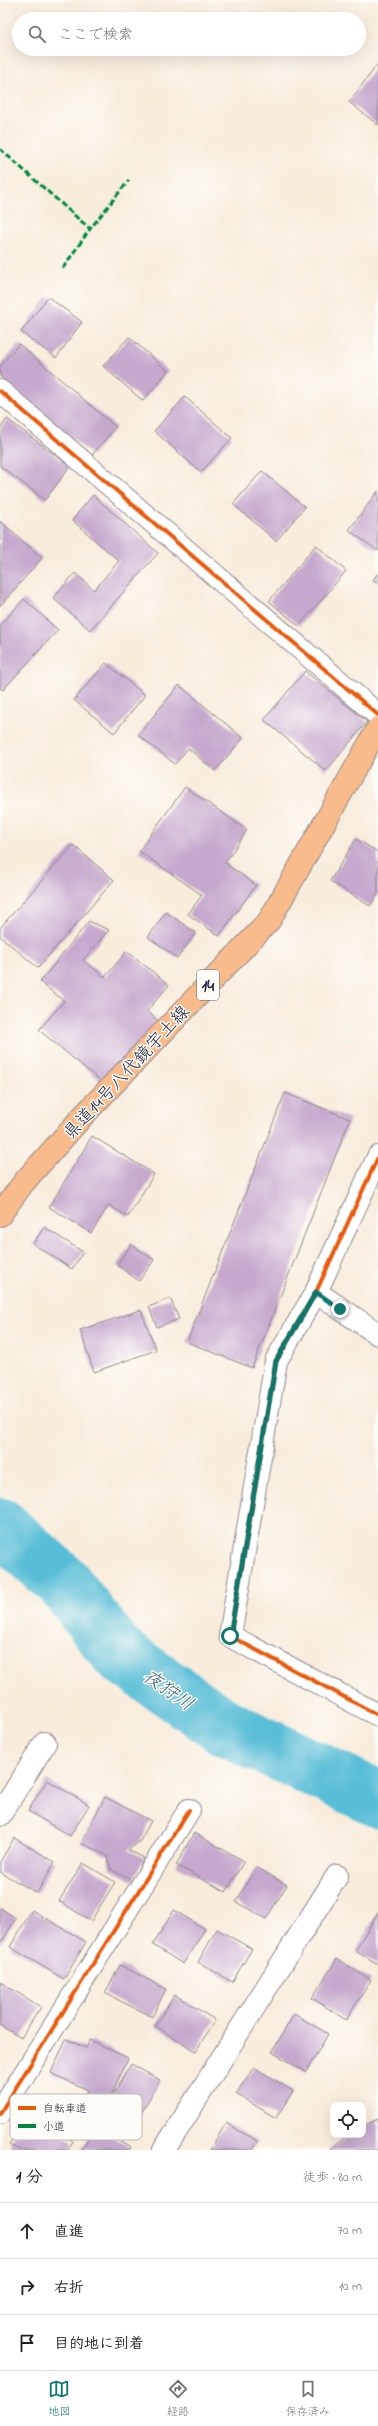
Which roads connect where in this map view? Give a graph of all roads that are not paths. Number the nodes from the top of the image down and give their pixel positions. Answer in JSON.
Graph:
{"nodes":[{"id":1,"x":0,"y":391,"type":"edge"},
{"id":2,"x":378,"y":715,"type":"edge"},
{"id":3,"x":378,"y":728,"type":"edge"},
{"id":4,"x":378,"y":1157,"type":"edge"},
{"id":5,"x":0,"y":1215,"type":"edge"},
{"id":6,"x":316,"y":1292,"type":"junction"},
{"id":7,"x":378,"y":1334,"type":"edge"},
{"id":8,"x":378,"y":1715,"type":"edge"},
{"id":9,"x":45,"y":1743,"type":"dead end"},
{"id":10,"x":189,"y":1810,"type":"dead end"},
{"id":11,"x":0,"y":1815,"type":"edge"},
{"id":12,"x":337,"y":1876,"type":"dead end"},
{"id":13,"x":12,"y":2094,"type":"edge"},
{"id":14,"x":10,"y":2097,"type":"edge"},
{"id":15,"x":0,"y":2113,"type":"edge"},
{"id":16,"x":164,"y":2150,"type":"edge"}],
"edges":[{"from":1,"to":2,"type":"street"},
{"from":3,"to":5,"type":"main road","name":"県道14号八代鏡宇土線","number":"14"},
{"from":4,"to":6,"type":"street"},
{"from":6,"to":7,"type":"street"},
{"from":6,"to":8,"type":"street"},
{"from":9,"to":11,"type":"street"},
{"from":10,"to":13,"type":"street"},
{"from":12,"to":16,"type":"street"},
{"from":14,"to":15,"type":"street"}]}
